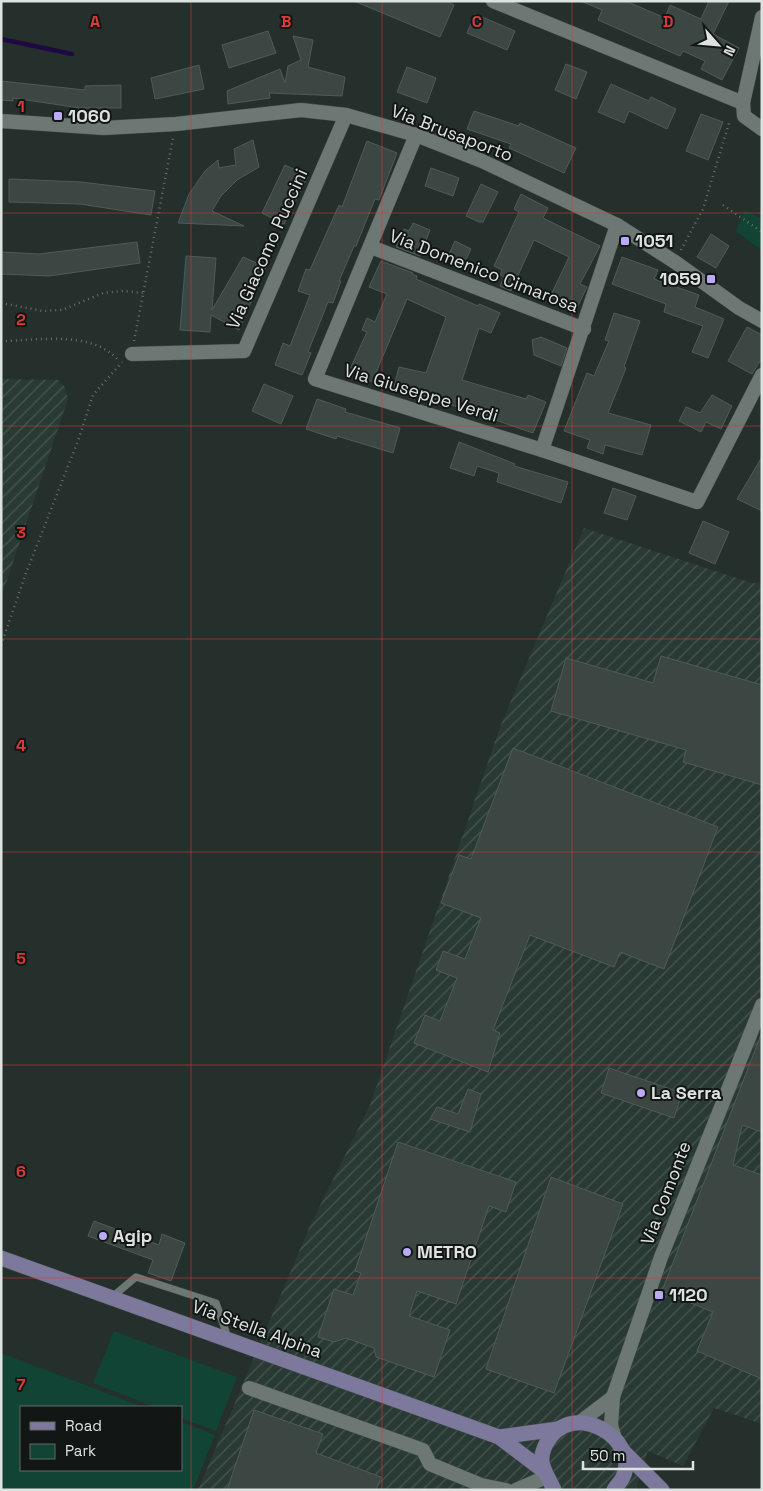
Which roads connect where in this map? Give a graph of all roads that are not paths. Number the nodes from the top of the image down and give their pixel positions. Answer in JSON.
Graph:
{"nodes":[{"id":1,"x":492,"y":1,"type":"edge"},
{"id":2,"x":762,"y":17,"type":"edge"},
{"id":3,"x":739,"y":102,"type":"junction"},
{"id":4,"x":346,"y":115,"type":"junction"},
{"id":5,"x":1,"y":121,"type":"edge"},
{"id":6,"x":762,"y":129,"type":"edge"},
{"id":7,"x":416,"y":135,"type":"junction"},
{"id":8,"x":617,"y":225,"type":"junction"},
{"id":9,"x":371,"y":247,"type":"junction"},
{"id":10,"x":762,"y":321,"type":"edge"},
{"id":11,"x":584,"y":329,"type":"junction"},
{"id":12,"x":132,"y":354,"type":"road end"},
{"id":13,"x":762,"y":376,"type":"edge"},
{"id":14,"x":542,"y":450,"type":"junction"},
{"id":15,"x":762,"y":1005,"type":"edge"},
{"id":16,"x":1,"y":1258,"type":"edge"},
{"id":17,"x":112,"y":1297,"type":"junction"},
{"id":18,"x":228,"y":1339,"type":"junction"},
{"id":19,"x":248,"y":1388,"type":"dead end"},
{"id":20,"x":613,"y":1397,"type":"junction"},
{"id":21,"x":580,"y":1422,"type":"junction"},
{"id":22,"x":558,"y":1429,"type":"junction"},
{"id":23,"x":499,"y":1437,"type":"junction"},
{"id":24,"x":619,"y":1445,"type":"junction"},
{"id":25,"x":551,"y":1483,"type":"edge"},
{"id":26,"x":506,"y":1490,"type":"edge"},
{"id":27,"x":516,"y":1490,"type":"edge"},
{"id":28,"x":614,"y":1490,"type":"edge"},
{"id":29,"x":662,"y":1490,"type":"edge"}],
"edges":[{"from":1,"to":3,"type":"street"},
{"from":2,"to":3,"type":"street"},
{"from":3,"to":6,"type":"street"},
{"from":4,"to":5,"type":"street","name":"Via Brusaporto"},
{"from":4,"to":7,"type":"street","name":"Via Brusaporto"},
{"from":4,"to":12,"type":"street","name":"Via Giacomo Puccini"},
{"from":7,"to":8,"type":"street","name":"Via Brusaporto"},
{"from":7,"to":9,"type":"street","name":"Via Giuseppe Verdi"},
{"from":8,"to":10,"type":"street","name":"Via Brusaporto"},
{"from":8,"to":11,"type":"street"},
{"from":9,"to":11,"type":"street","name":"Via Domenico Cimarosa"},
{"from":9,"to":14,"type":"street","name":"Via Giuseppe Verdi"},
{"from":11,"to":14,"type":"street"},
{"from":13,"to":14,"type":"street"},
{"from":15,"to":20,"type":"street","name":"Via Comonte"},
{"from":16,"to":17,"type":"street","name":"Via Stella Alpina"},
{"from":17,"to":18,"type":"street","name":"Via Stella Alpina"},
{"from":17,"to":18,"type":"lane"},
{"from":18,"to":23,"type":"street","name":"Via Stella Alpina"},
{"from":19,"to":26,"type":"street"},
{"from":20,"to":21,"type":"street"},
{"from":20,"to":24,"type":"street","name":"Via Comonte"},
{"from":21,"to":22,"type":"street","name":"Via Stella Alpina"},
{"from":21,"to":24,"type":"street"},
{"from":22,"to":23,"type":"street","name":"Via Stella Alpina"},
{"from":22,"to":25,"type":"street"},
{"from":23,"to":25,"type":"street","name":"Via Stella Alpina"},
{"from":24,"to":28,"type":"street"},
{"from":24,"to":29,"type":"street"},
{"from":25,"to":27,"type":"street"}]}
